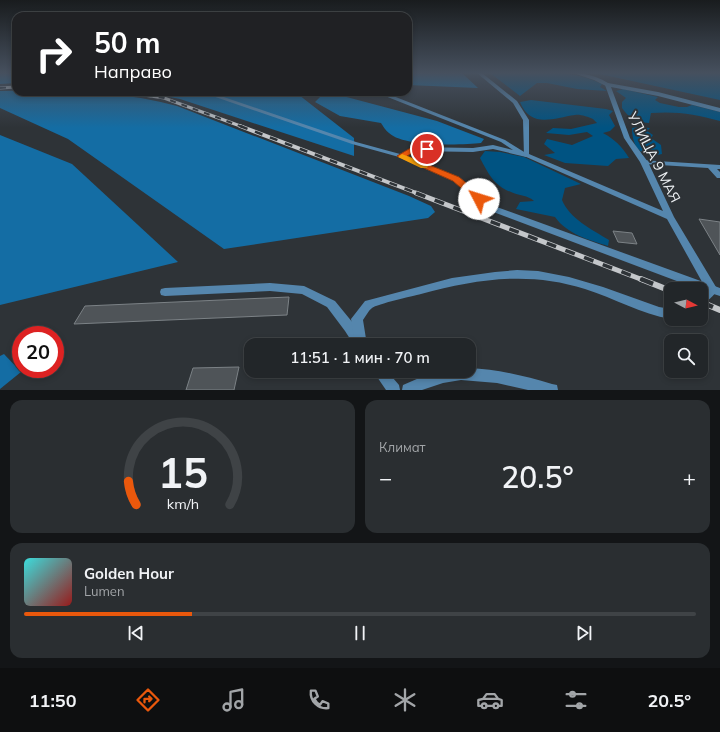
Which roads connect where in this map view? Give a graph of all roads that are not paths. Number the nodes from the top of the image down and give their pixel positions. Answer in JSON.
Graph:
{"nodes":[{"id":1,"x":502,"y":91,"type":"edge"},
{"id":2,"x":610,"y":91,"type":"edge"},
{"id":3,"x":642,"y":91,"type":"edge"},
{"id":4,"x":216,"y":96,"type":"edge"},
{"id":5,"x":388,"y":96,"type":"edge"},
{"id":6,"x":720,"y":110,"type":"edge"},
{"id":7,"x":526,"y":155,"type":"junction"},
{"id":8,"x":401,"y":156,"type":"junction"},
{"id":9,"x":644,"y":162,"type":"junction"},
{"id":10,"x":710,"y":166,"type":"junction"},
{"id":11,"x":720,"y":167,"type":"edge"},
{"id":12,"x":720,"y":176,"type":"edge"},
{"id":13,"x":670,"y":218,"type":"junction"},
{"id":14,"x":716,"y":291,"type":"edge"},
{"id":15,"x":165,"y":292,"type":"dead end"},
{"id":16,"x":664,"y":313,"type":"edge"},
{"id":17,"x":356,"y":338,"type":"edge"},
{"id":18,"x":359,"y":338,"type":"edge"},
{"id":19,"x":385,"y":378,"type":"edge"},
{"id":20,"x":394,"y":390,"type":"edge"},
{"id":21,"x":408,"y":390,"type":"edge"},
{"id":22,"x":552,"y":390,"type":"edge"}],
"edges":[{"from":1,"to":7,"type":"street"},
{"from":2,"to":9,"type":"street","name":"УЛИЦА 9 МАЯ"},
{"from":3,"to":6,"type":"street"},
{"from":4,"to":8,"type":"street"},
{"from":5,"to":7,"type":"street"},
{"from":7,"to":8,"type":"street"},
{"from":7,"to":13,"type":"street"},
{"from":8,"to":14,"type":"street"},
{"from":9,"to":10,"type":"street"},
{"from":9,"to":13,"type":"street","name":"УЛИЦА 9 МАЯ"},
{"from":10,"to":11,"type":"street"},
{"from":10,"to":12,"type":"street"},
{"from":13,"to":14,"type":"street","name":"УЛИЦА 9 МАЯ"},
{"from":15,"to":17,"type":"street"},
{"from":16,"to":18,"type":"street"},
{"from":19,"to":20,"type":"street"},
{"from":21,"to":22,"type":"street"}]}
